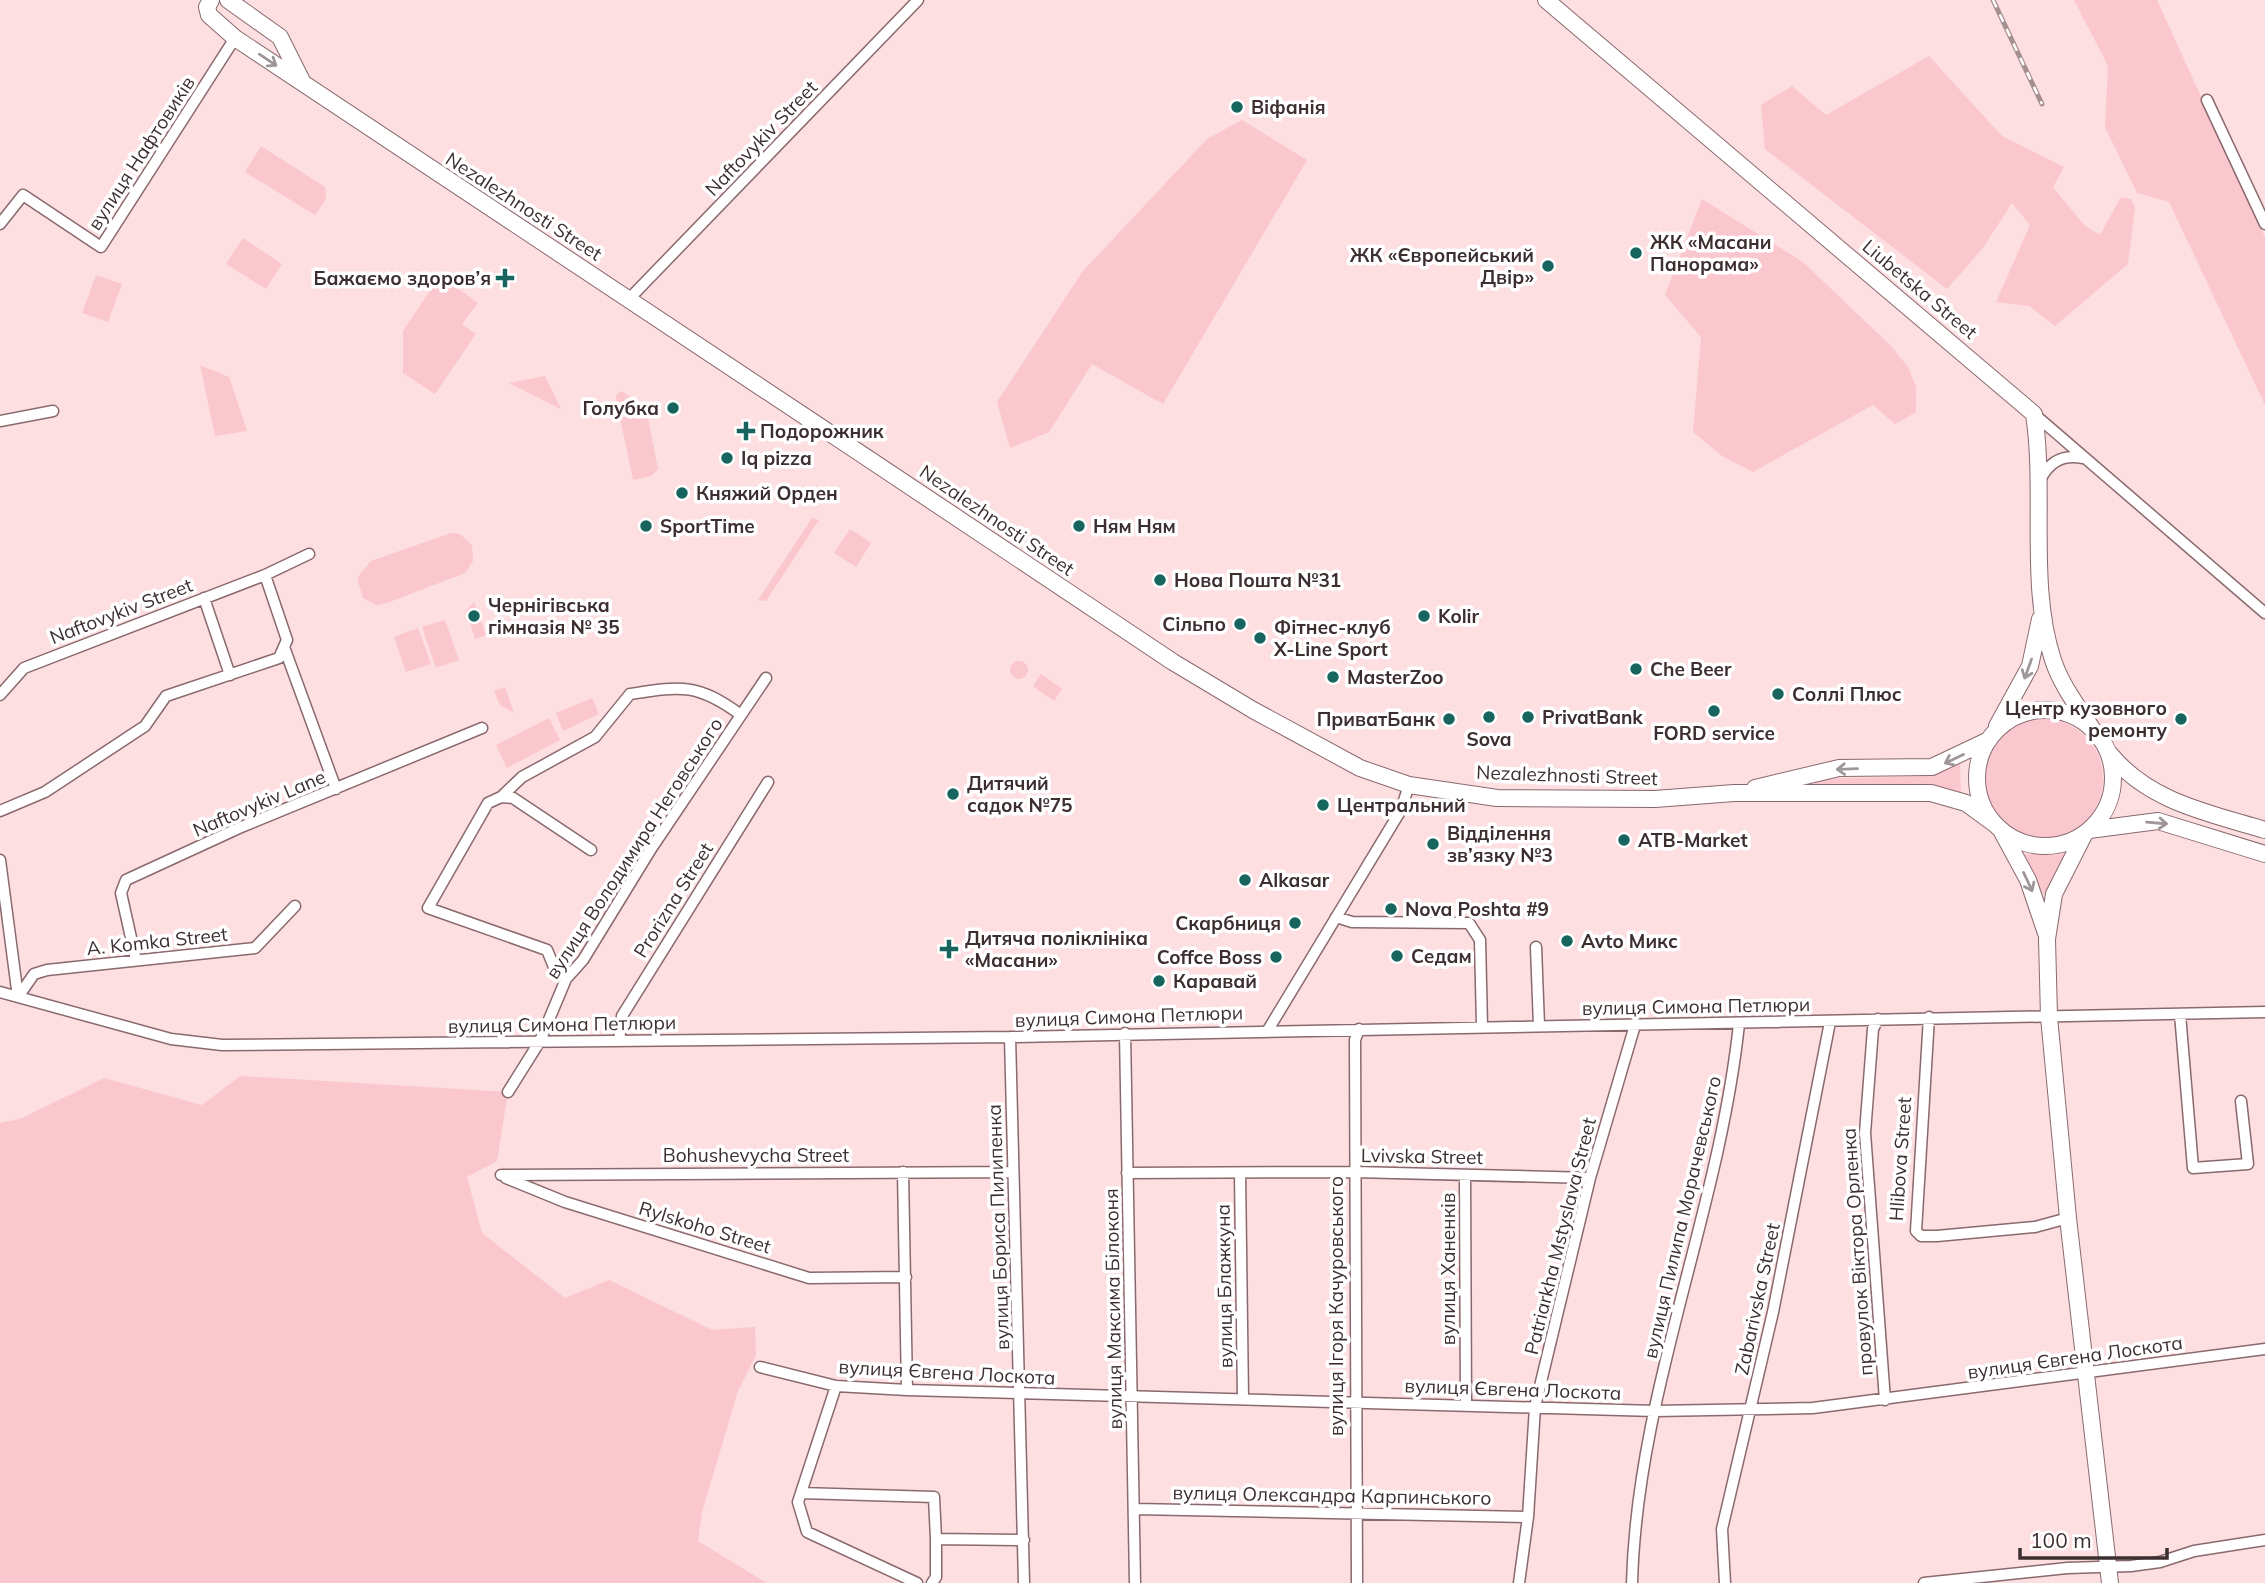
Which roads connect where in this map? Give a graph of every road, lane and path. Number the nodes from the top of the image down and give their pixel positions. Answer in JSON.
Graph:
{"nodes":[{"id":1,"x":211,"y":0,"type":"edge"},
{"id":2,"x":228,"y":0,"type":"edge"},
{"id":3,"x":918,"y":0,"type":"edge"},
{"id":4,"x":1546,"y":0,"type":"edge"},
{"id":5,"x":235,"y":38,"type":"junction"},
{"id":6,"x":303,"y":83,"type":"junction"},
{"id":7,"x":2207,"y":100,"type":"dead end"},
{"id":8,"x":0,"y":224,"type":"edge"},
{"id":9,"x":2265,"y":224,"type":"edge"},
{"id":10,"x":629,"y":299,"type":"junction"},
{"id":11,"x":53,"y":411,"type":"dead end"},
{"id":12,"x":2035,"y":414,"type":"junction"},
{"id":13,"x":0,"y":421,"type":"edge"},
{"id":14,"x":2083,"y":458,"type":"junction"},
{"id":15,"x":2040,"y":480,"type":"junction"},
{"id":16,"x":309,"y":555,"type":"dead end"},
{"id":17,"x":265,"y":575,"type":"junction"},
{"id":18,"x":204,"y":597,"type":"junction"},
{"id":19,"x":2042,"y":602,"type":"junction"},
{"id":20,"x":2265,"y":613,"type":"edge"},
{"id":21,"x":284,"y":647,"type":"junction"},
{"id":22,"x":230,"y":675,"type":"junction"},
{"id":23,"x":766,"y":678,"type":"dead end"},
{"id":24,"x":0,"y":695,"type":"edge"},
{"id":25,"x":741,"y":715,"type":"junction"},
{"id":26,"x":482,"y":728,"type":"dead end"},
{"id":27,"x":2093,"y":730,"type":"junction"},
{"id":28,"x":1991,"y":737,"type":"junction"},
{"id":29,"x":2107,"y":751,"type":"junction"},
{"id":30,"x":768,"y":782,"type":"dead end"},
{"id":31,"x":1409,"y":785,"type":"junction"},
{"id":32,"x":336,"y":789,"type":"junction"},
{"id":33,"x":1734,"y":793,"type":"junction"},
{"id":34,"x":501,"y":797,"type":"junction"},
{"id":35,"x":0,"y":810,"type":"edge"},
{"id":36,"x":1998,"y":827,"type":"junction"},
{"id":37,"x":2265,"y":830,"type":"edge"},
{"id":38,"x":2087,"y":832,"type":"junction"},
{"id":39,"x":591,"y":850,"type":"dead end"},
{"id":40,"x":2265,"y":854,"type":"edge"},
{"id":41,"x":0,"y":860,"type":"edge"},
{"id":42,"x":295,"y":906,"type":"dead end"},
{"id":43,"x":1336,"y":917,"type":"junction"},
{"id":44,"x":2048,"y":939,"type":"junction"},
{"id":45,"x":1536,"y":947,"type":"dead end"},
{"id":46,"x":136,"y":960,"type":"junction"},
{"id":47,"x":566,"y":979,"type":"junction"},
{"id":48,"x":0,"y":992,"type":"edge"},
{"id":49,"x":18,"y":996,"type":"junction"},
{"id":50,"x":2265,"y":1012,"type":"edge"},
{"id":51,"x":2180,"y":1014,"type":"junction"},
{"id":52,"x":1929,"y":1017,"type":"junction"},
{"id":53,"x":2049,"y":1017,"type":"junction"},
{"id":54,"x":1878,"y":1019,"type":"junction"},
{"id":55,"x":1830,"y":1022,"type":"junction"},
{"id":56,"x":1739,"y":1024,"type":"junction"},
{"id":57,"x":1635,"y":1025,"type":"junction"},
{"id":58,"x":1482,"y":1026,"type":"junction"},
{"id":59,"x":1539,"y":1026,"type":"junction"},
{"id":60,"x":1359,"y":1029,"type":"junction"},
{"id":61,"x":1268,"y":1030,"type":"junction"},
{"id":62,"x":1125,"y":1034,"type":"junction"},
{"id":63,"x":1010,"y":1037,"type":"junction"},
{"id":64,"x":540,"y":1041,"type":"junction"},
{"id":65,"x":619,"y":1041,"type":"junction"},
{"id":66,"x":508,"y":1092,"type":"dead end"},
{"id":67,"x":2241,"y":1101,"type":"dead end"},
{"id":68,"x":903,"y":1172,"type":"junction"},
{"id":69,"x":1013,"y":1172,"type":"junction"},
{"id":70,"x":1353,"y":1172,"type":"junction"},
{"id":71,"x":1127,"y":1173,"type":"junction"},
{"id":72,"x":1240,"y":1173,"type":"junction"},
{"id":73,"x":501,"y":1175,"type":"joint"},
{"id":74,"x":1465,"y":1175,"type":"junction"},
{"id":75,"x":1590,"y":1178,"type":"junction"},
{"id":76,"x":2068,"y":1217,"type":"junction"},
{"id":77,"x":906,"y":1277,"type":"junction"},
{"id":78,"x":2265,"y":1349,"type":"edge"},
{"id":79,"x":760,"y":1367,"type":"dead end"},
{"id":80,"x":2088,"y":1372,"type":"junction"},
{"id":81,"x":836,"y":1386,"type":"junction"},
{"id":82,"x":907,"y":1390,"type":"junction"},
{"id":83,"x":1021,"y":1394,"type":"junction"},
{"id":84,"x":1133,"y":1396,"type":"junction"},
{"id":85,"x":1243,"y":1399,"type":"junction"},
{"id":86,"x":1885,"y":1399,"type":"junction"},
{"id":87,"x":1354,"y":1402,"type":"junction"},
{"id":88,"x":1466,"y":1405,"type":"junction"},
{"id":89,"x":1535,"y":1407,"type":"junction"},
{"id":90,"x":1751,"y":1410,"type":"junction"},
{"id":91,"x":1655,"y":1411,"type":"junction"},
{"id":92,"x":801,"y":1493,"type":"junction"},
{"id":93,"x":1135,"y":1509,"type":"junction"},
{"id":94,"x":1354,"y":1511,"type":"junction"},
{"id":95,"x":1528,"y":1517,"type":"junction"},
{"id":96,"x":936,"y":1539,"type":"junction"},
{"id":97,"x":1024,"y":1540,"type":"junction"},
{"id":98,"x":2265,"y":1540,"type":"edge"},
{"id":99,"x":2109,"y":1575,"type":"edge"},
{"id":100,"x":917,"y":1583,"type":"edge"},
{"id":101,"x":932,"y":1583,"type":"edge"},
{"id":102,"x":1024,"y":1583,"type":"edge"},
{"id":103,"x":1135,"y":1583,"type":"edge"},
{"id":104,"x":1357,"y":1583,"type":"edge"},
{"id":105,"x":1519,"y":1583,"type":"edge"},
{"id":106,"x":1632,"y":1583,"type":"edge"},
{"id":107,"x":1725,"y":1583,"type":"edge"},
{"id":108,"x":1924,"y":1583,"type":"edge"}],
"edges":[{"from":1,"to":5,"type":"main road","name":"Nezalezhnosti Street"},
{"from":2,"to":6,"type":"main road","name":"Nezalezhnosti Street"},
{"from":3,"to":10,"type":"street","name":"Naftovykiv Street"},
{"from":4,"to":12,"type":"main road","name":"Liubetska Street"},
{"from":5,"to":6,"type":"main road","name":"Nezalezhnosti Street","one_way":true},
{"from":5,"to":8,"type":"street","name":"вулиця Нафтовиків"},
{"from":6,"to":10,"type":"main road","name":"Nezalezhnosti Street"},
{"from":7,"to":9,"type":"street"},
{"from":10,"to":31,"type":"main road","name":"Nezalezhnosti Street"},
{"from":11,"to":13,"type":"street"},
{"from":12,"to":14,"type":"street","name":"Liubetska Street"},
{"from":12,"to":15,"type":"main road"},
{"from":14,"to":15,"type":"street"},
{"from":14,"to":20,"type":"street","name":"Liubetska Street"},
{"from":15,"to":19,"type":"main road"},
{"from":16,"to":17,"type":"street","name":"Naftovykiv Street"},
{"from":17,"to":18,"type":"street","name":"Naftovykiv Street"},
{"from":17,"to":21,"type":"street"},
{"from":18,"to":22,"type":"street"},
{"from":18,"to":24,"type":"street","name":"Naftovykiv Street"},
{"from":19,"to":27,"type":"main road"},
{"from":19,"to":28,"type":"main road","one_way":true},
{"from":21,"to":22,"type":"street"},
{"from":21,"to":32,"type":"street"},
{"from":22,"to":35,"type":"street"},
{"from":23,"to":25,"type":"street","name":"вулиця Володимира Неговського"},
{"from":25,"to":34,"type":"street"},
{"from":25,"to":47,"type":"street","name":"вулиця Володимира Неговського"},
{"from":26,"to":32,"type":"street","name":"Naftovykiv Lane"},
{"from":27,"to":28,"type":"main road","name":"Nezalezhnosti Street"},
{"from":27,"to":29,"type":"main road","name":"Nezalezhnosti Street"},
{"from":28,"to":33,"type":"main road","name":"Nezalezhnosti Street","one_way":true},
{"from":28,"to":36,"type":"main road"},
{"from":29,"to":37,"type":"main road","name":"Nezalezhnosti Street"},
{"from":29,"to":38,"type":"main road","name":"Nezalezhnosti Street"},
{"from":30,"to":65,"type":"street","name":"Prorizna Street"},
{"from":31,"to":33,"type":"main road","name":"Nezalezhnosti Street"},
{"from":31,"to":43,"type":"street"},
{"from":32,"to":46,"type":"street","name":"Naftovykiv Lane"},
{"from":33,"to":36,"type":"main road","name":"Nezalezhnosti Street"},
{"from":34,"to":39,"type":"street"},
{"from":34,"to":47,"type":"street"},
{"from":36,"to":38,"type":"main road","name":"Nezalezhnosti Street"},
{"from":36,"to":44,"type":"main road","one_way":true},
{"from":38,"to":40,"type":"main road","name":"Nezalezhnosti Street","one_way":true},
{"from":38,"to":44,"type":"main road"},
{"from":41,"to":49,"type":"street"},
{"from":42,"to":46,"type":"street","name":"A. Komka Street"},
{"from":43,"to":58,"type":"street"},
{"from":43,"to":61,"type":"street"},
{"from":44,"to":53,"type":"main road"},
{"from":45,"to":59,"type":"street"},
{"from":46,"to":49,"type":"street","name":"A. Komka Street"},
{"from":47,"to":64,"type":"street","name":"вулиця Володимира Неговського"},
{"from":48,"to":49,"type":"street","name":"вулиця Симона Петлюри"},
{"from":49,"to":64,"type":"street","name":"вулиця Симона Петлюри"},
{"from":50,"to":51,"type":"street","name":"вулиця Симона Петлюри"},
{"from":51,"to":53,"type":"street","name":"вулиця Симона Петлюри"},
{"from":51,"to":67,"type":"street"},
{"from":52,"to":53,"type":"street","name":"вулиця Симона Петлюри"},
{"from":52,"to":54,"type":"street","name":"вулиця Симона Петлюри"},
{"from":52,"to":76,"type":"street","name":"Hlibova Street"},
{"from":53,"to":76,"type":"main road"},
{"from":54,"to":55,"type":"street","name":"вулиця Симона Петлюри"},
{"from":54,"to":86,"type":"street","name":"провулок Віктора Орленка"},
{"from":55,"to":56,"type":"street","name":"вулиця Симона Петлюри"},
{"from":55,"to":90,"type":"street","name":"Zabarivska Street"},
{"from":56,"to":57,"type":"street","name":"вулиця Симона Петлюри"},
{"from":56,"to":91,"type":"street","name":"вулиця Пилипа Морачевського"},
{"from":57,"to":59,"type":"street","name":"вулиця Симона Петлюри"},
{"from":57,"to":75,"type":"street","name":"Patriarkha Mstyslava Street"},
{"from":58,"to":59,"type":"street","name":"вулиця Симона Петлюри"},
{"from":58,"to":60,"type":"street","name":"вулиця Симона Петлюри"},
{"from":60,"to":61,"type":"street","name":"вулиця Симона Петлюри"},
{"from":60,"to":70,"type":"street","name":"вулиця Ігоря Качуровського"},
{"from":61,"to":62,"type":"street","name":"вулиця Симона Петлюри"},
{"from":62,"to":63,"type":"street","name":"вулиця Симона Петлюри"},
{"from":62,"to":71,"type":"street","name":"вулиця Максима Білоконя"},
{"from":63,"to":65,"type":"street","name":"вулиця Симона Петлюри"},
{"from":63,"to":69,"type":"street","name":"вулиця Бориса Пилипенка"},
{"from":64,"to":65,"type":"street","name":"вулиця Симона Петлюри"},
{"from":64,"to":66,"type":"street","name":"вулиця Володимира Неговського"},
{"from":68,"to":69,"type":"street","name":"Bohushevycha Street"},
{"from":68,"to":73,"type":"street","name":"Bohushevycha Street"},
{"from":68,"to":77,"type":"street"},
{"from":69,"to":83,"type":"street","name":"вулиця Бориса Пилипенка"},
{"from":70,"to":72,"type":"street","name":"Lvivska Street"},
{"from":70,"to":74,"type":"street","name":"Lvivska Street"},
{"from":70,"to":87,"type":"street","name":"вулиця Ігоря Качуровського"},
{"from":71,"to":72,"type":"street","name":"Lvivska Street"},
{"from":71,"to":84,"type":"street","name":"вулиця Максима Білоконя"},
{"from":72,"to":85,"type":"street","name":"вулиця Блажкуна"},
{"from":73,"to":77,"type":"street","name":"Rylskoho Street"},
{"from":74,"to":75,"type":"street","name":"Lvivska Street"},
{"from":74,"to":88,"type":"street","name":"вулиця Ханенків"},
{"from":75,"to":89,"type":"street","name":"Patriarkha Mstyslava Street"},
{"from":76,"to":80,"type":"main road"},
{"from":77,"to":82,"type":"street"},
{"from":78,"to":80,"type":"street","name":"вулиця Євгена Лоскота"},
{"from":79,"to":81,"type":"street","name":"вулиця Євгена Лоскота"},
{"from":80,"to":86,"type":"street","name":"вулиця Євгена Лоскота"},
{"from":80,"to":99,"type":"main road"},
{"from":81,"to":82,"type":"street","name":"вулиця Євгена Лоскота"},
{"from":81,"to":92,"type":"street"},
{"from":82,"to":83,"type":"street","name":"вулиця Євгена Лоскота"},
{"from":83,"to":84,"type":"street","name":"вулиця Євгена Лоскота"},
{"from":83,"to":97,"type":"street","name":"вулиця Бориса Пилипенка"},
{"from":84,"to":85,"type":"street","name":"вулиця Євгена Лоскота"},
{"from":84,"to":93,"type":"street","name":"вулиця Максима Білоконя"},
{"from":85,"to":87,"type":"street","name":"вулиця Євгена Лоскота"},
{"from":86,"to":90,"type":"street","name":"вулиця Євгена Лоскота"},
{"from":87,"to":88,"type":"street","name":"вулиця Євгена Лоскота"},
{"from":87,"to":94,"type":"street","name":"вулиця Ігоря Качуровського"},
{"from":88,"to":89,"type":"street","name":"вулиця Євгена Лоскота"},
{"from":89,"to":91,"type":"street","name":"вулиця Євгена Лоскота"},
{"from":89,"to":95,"type":"street","name":"Patriarkha Mstyslava Street"},
{"from":90,"to":91,"type":"street","name":"вулиця Євгена Лоскота"},
{"from":90,"to":107,"type":"street","name":"Zabarivska Street"},
{"from":91,"to":106,"type":"street","name":"вулиця Пилипа Морачевського"},
{"from":92,"to":96,"type":"street"},
{"from":92,"to":100,"type":"street"},
{"from":93,"to":94,"type":"street","name":"вулиця Олександра Карпинського"},
{"from":93,"to":103,"type":"street","name":"вулиця Максима Білоконя"},
{"from":94,"to":95,"type":"street","name":"вулиця Олександра Карпинського"},
{"from":94,"to":104,"type":"street","name":"вулиця Ігоря Качуровського"},
{"from":95,"to":105,"type":"street","name":"Patriarkha Mstyslava Street"},
{"from":96,"to":97,"type":"street"},
{"from":96,"to":101,"type":"street"},
{"from":97,"to":102,"type":"street","name":"вулиця Бориса Пилипенка"},
{"from":98,"to":99,"type":"street"},
{"from":99,"to":108,"type":"street"}]}
